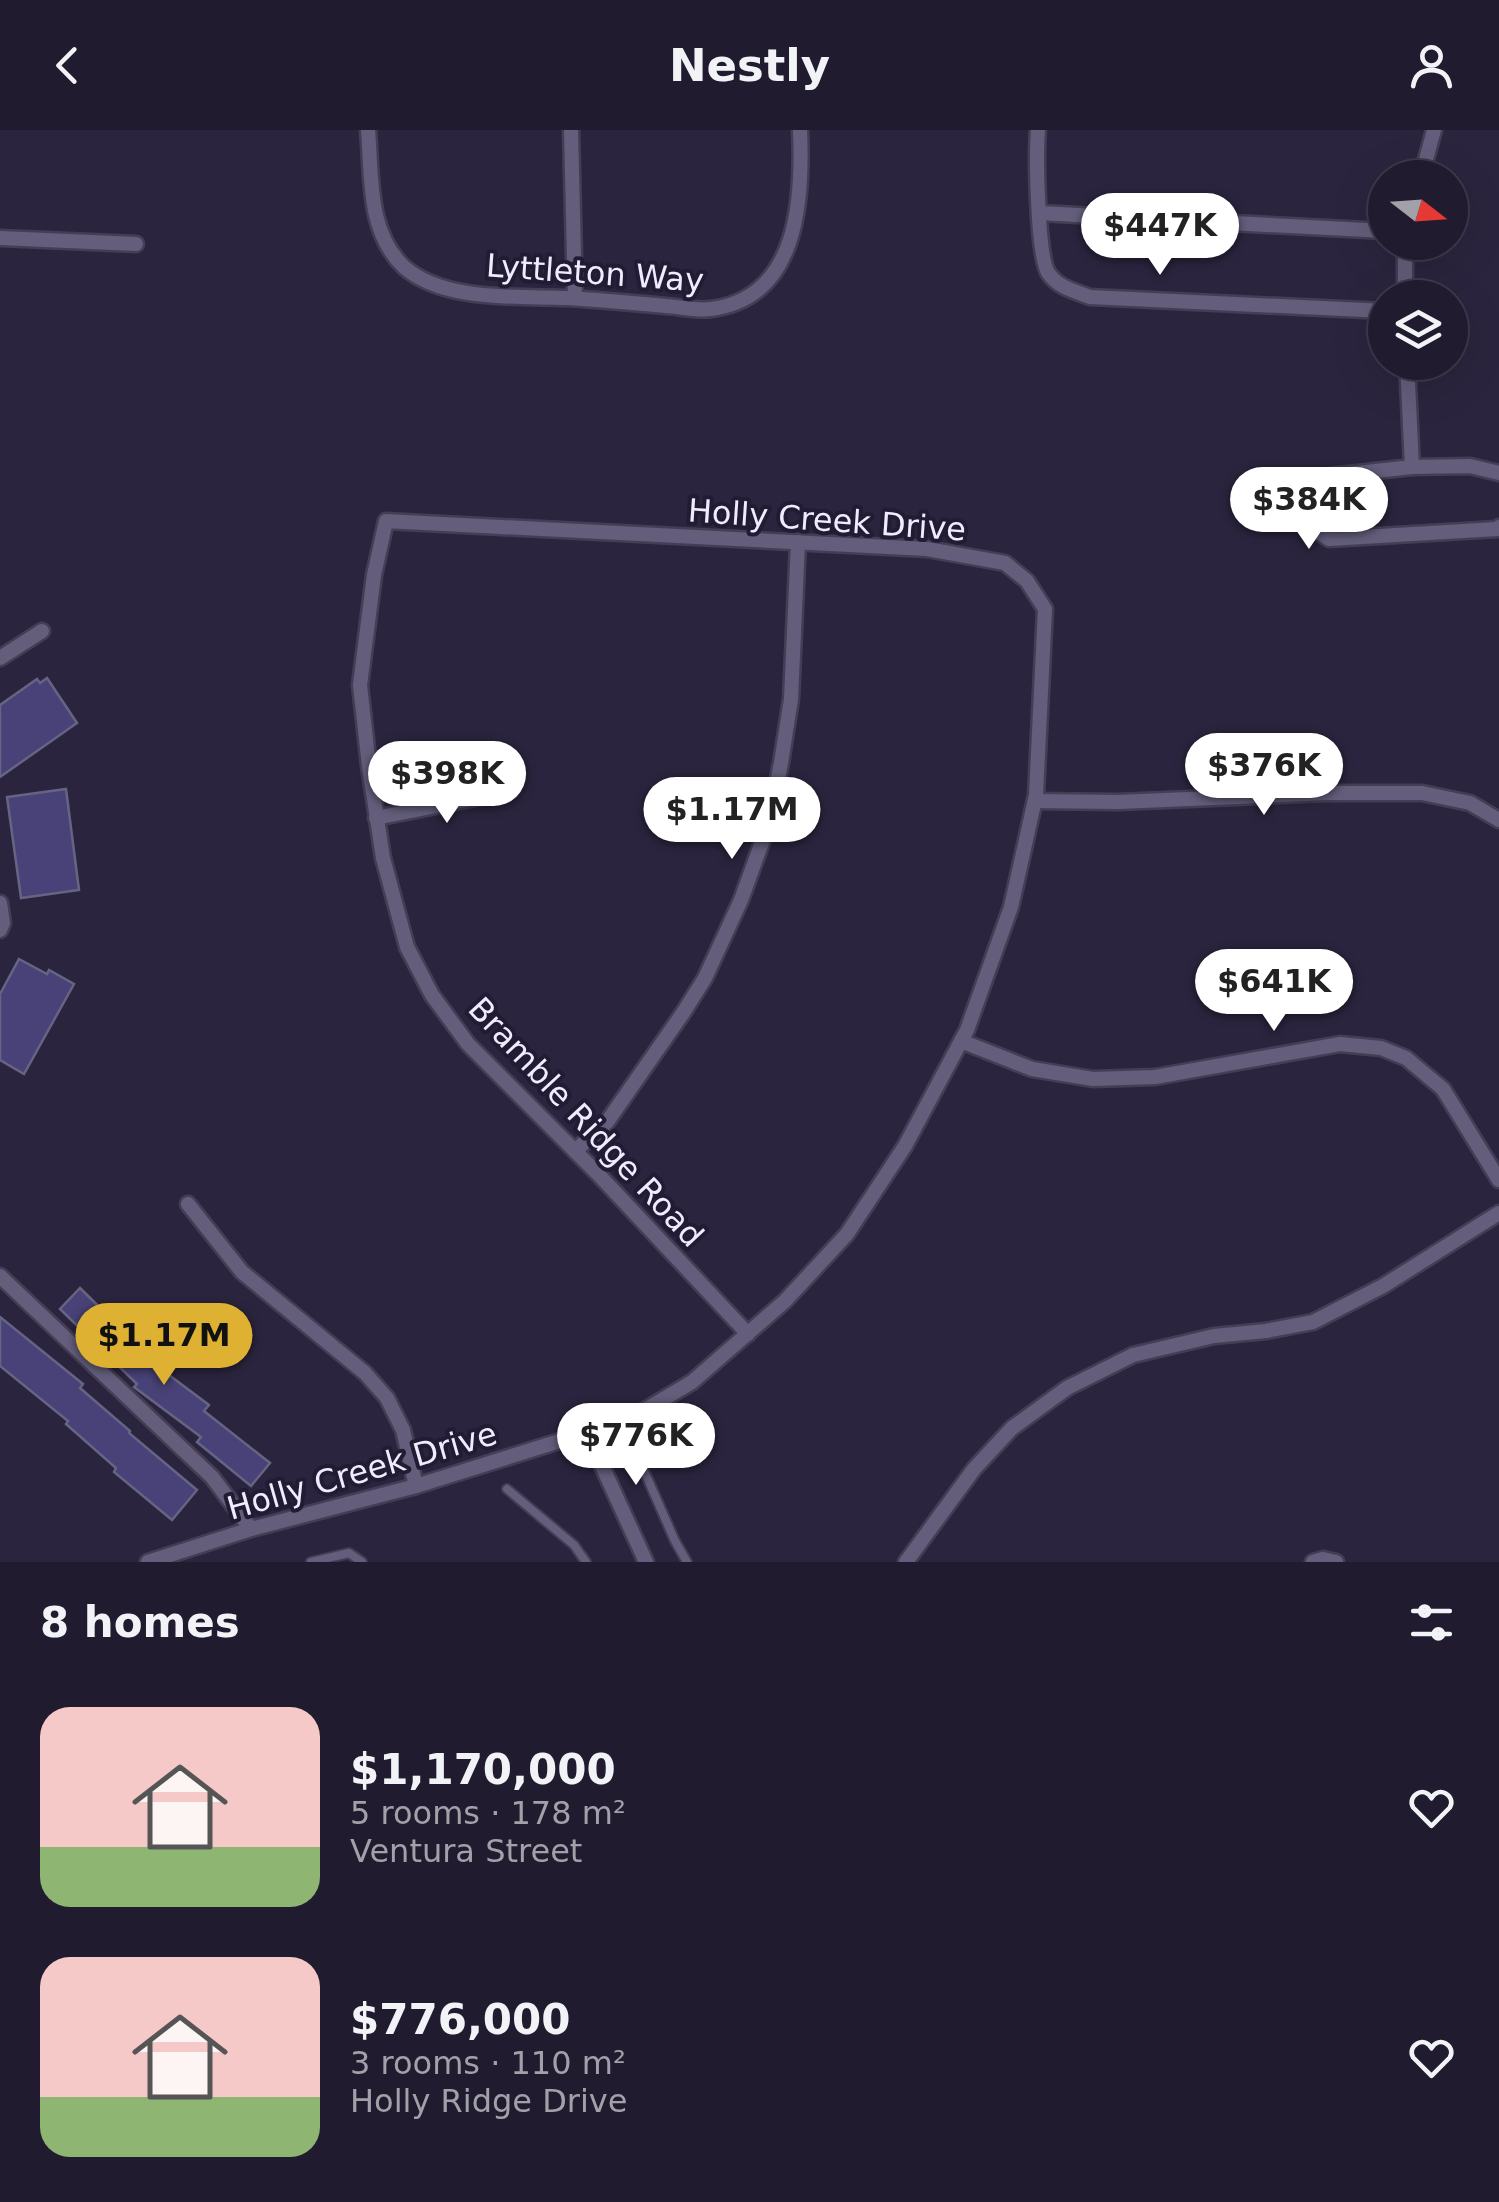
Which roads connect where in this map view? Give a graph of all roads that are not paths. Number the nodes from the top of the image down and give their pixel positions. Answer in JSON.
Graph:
{"nodes":[{"id":1,"x":368,"y":130,"type":"edge"},
{"id":2,"x":571,"y":130,"type":"edge"},
{"id":3,"x":800,"y":130,"type":"edge"},
{"id":4,"x":1038,"y":130,"type":"edge"},
{"id":5,"x":1434,"y":130,"type":"edge"},
{"id":6,"x":1426,"y":160,"type":"edge"},
{"id":7,"x":1039,"y":212,"type":"junction"},
{"id":8,"x":1368,"y":230,"type":"edge"},
{"id":9,"x":0,"y":238,"type":"edge"},
{"id":10,"x":136,"y":244,"type":"dead end"},
{"id":11,"x":575,"y":298,"type":"junction"},
{"id":12,"x":1368,"y":310,"type":"edge"},
{"id":13,"x":1408,"y":380,"type":"edge"},
{"id":14,"x":1412,"y":466,"type":"junction"},
{"id":15,"x":1499,"y":473,"type":"edge"},
{"id":16,"x":386,"y":521,"type":"joint"},
{"id":17,"x":1499,"y":527,"type":"edge"},
{"id":18,"x":798,"y":542,"type":"junction"},
{"id":19,"x":42,"y":632,"type":"dead end"},
{"id":20,"x":0,"y":658,"type":"edge"},
{"id":21,"x":510,"y":791,"type":"dead end"},
{"id":22,"x":1035,"y":801,"type":"junction"},
{"id":23,"x":376,"y":818,"type":"junction"},
{"id":24,"x":1499,"y":820,"type":"edge"},
{"id":25,"x":0,"y":903,"type":"edge"},
{"id":26,"x":0,"y":930,"type":"edge"},
{"id":27,"x":961,"y":1041,"type":"junction"},
{"id":28,"x":574,"y":1151,"type":"junction"},
{"id":29,"x":1499,"y":1180,"type":"edge"},
{"id":30,"x":188,"y":1204,"type":"dead end"},
{"id":31,"x":1499,"y":1213,"type":"edge"},
{"id":32,"x":0,"y":1276,"type":"edge"},
{"id":33,"x":748,"y":1334,"type":"junction"},
{"id":34,"x":630,"y":1419,"type":"junction"},
{"id":35,"x":588,"y":1433,"type":"junction"},
{"id":36,"x":416,"y":1486,"type":"junction"},
{"id":37,"x":507,"y":1489,"type":"dead end"},
{"id":38,"x":252,"y":1530,"type":"junction"},
{"id":39,"x":175,"y":1558,"type":"edge"},
{"id":40,"x":148,"y":1562,"type":"edge"},
{"id":41,"x":310,"y":1562,"type":"edge"},
{"id":42,"x":362,"y":1562,"type":"edge"},
{"id":43,"x":586,"y":1562,"type":"edge"},
{"id":44,"x":646,"y":1562,"type":"edge"},
{"id":45,"x":687,"y":1562,"type":"edge"},
{"id":46,"x":906,"y":1562,"type":"edge"},
{"id":47,"x":1312,"y":1562,"type":"edge"},
{"id":48,"x":1336,"y":1562,"type":"edge"}],
"edges":[{"from":1,"to":11,"type":"street","name":"Lyttleton Way"},
{"from":2,"to":11,"type":"street"},
{"from":3,"to":11,"type":"street","name":"Lyttleton Way"},
{"from":4,"to":7,"type":"street"},
{"from":5,"to":6,"type":"street"},
{"from":7,"to":8,"type":"street"},
{"from":7,"to":12,"type":"street"},
{"from":9,"to":10,"type":"street"},
{"from":13,"to":14,"type":"street"},
{"from":14,"to":15,"type":"street"},
{"from":14,"to":17,"type":"street"},
{"from":16,"to":18,"type":"street","name":"Holly Creek Drive"},
{"from":16,"to":23,"type":"street","name":"Bramble Ridge Road"},
{"from":18,"to":22,"type":"street","name":"Holly Creek Drive"},
{"from":18,"to":28,"type":"street"},
{"from":19,"to":20,"type":"street"},
{"from":21,"to":23,"type":"street"},
{"from":22,"to":24,"type":"street"},
{"from":22,"to":27,"type":"street","name":"Holly Creek Drive"},
{"from":23,"to":28,"type":"street","name":"Bramble Ridge Road"},
{"from":25,"to":26,"type":"street"},
{"from":27,"to":29,"type":"street"},
{"from":27,"to":33,"type":"street","name":"Holly Creek Drive"},
{"from":28,"to":33,"type":"street","name":"Bramble Ridge Road"},
{"from":30,"to":36,"type":"street"},
{"from":31,"to":46,"type":"street"},
{"from":32,"to":38,"type":"street"},
{"from":33,"to":34,"type":"street","name":"Holly Creek Drive"},
{"from":34,"to":35,"type":"street","name":"Holly Creek Drive"},
{"from":34,"to":45,"type":"lane"},
{"from":35,"to":36,"type":"street","name":"Holly Creek Drive"},
{"from":35,"to":44,"type":"street"},
{"from":36,"to":38,"type":"street","name":"Holly Creek Drive"},
{"from":37,"to":43,"type":"lane"},
{"from":38,"to":39,"type":"street","name":"Holly Creek Drive"},
{"from":39,"to":40,"type":"street","name":"Holly Creek Drive"},
{"from":41,"to":42,"type":"lane"},
{"from":47,"to":48,"type":"street"}]}
